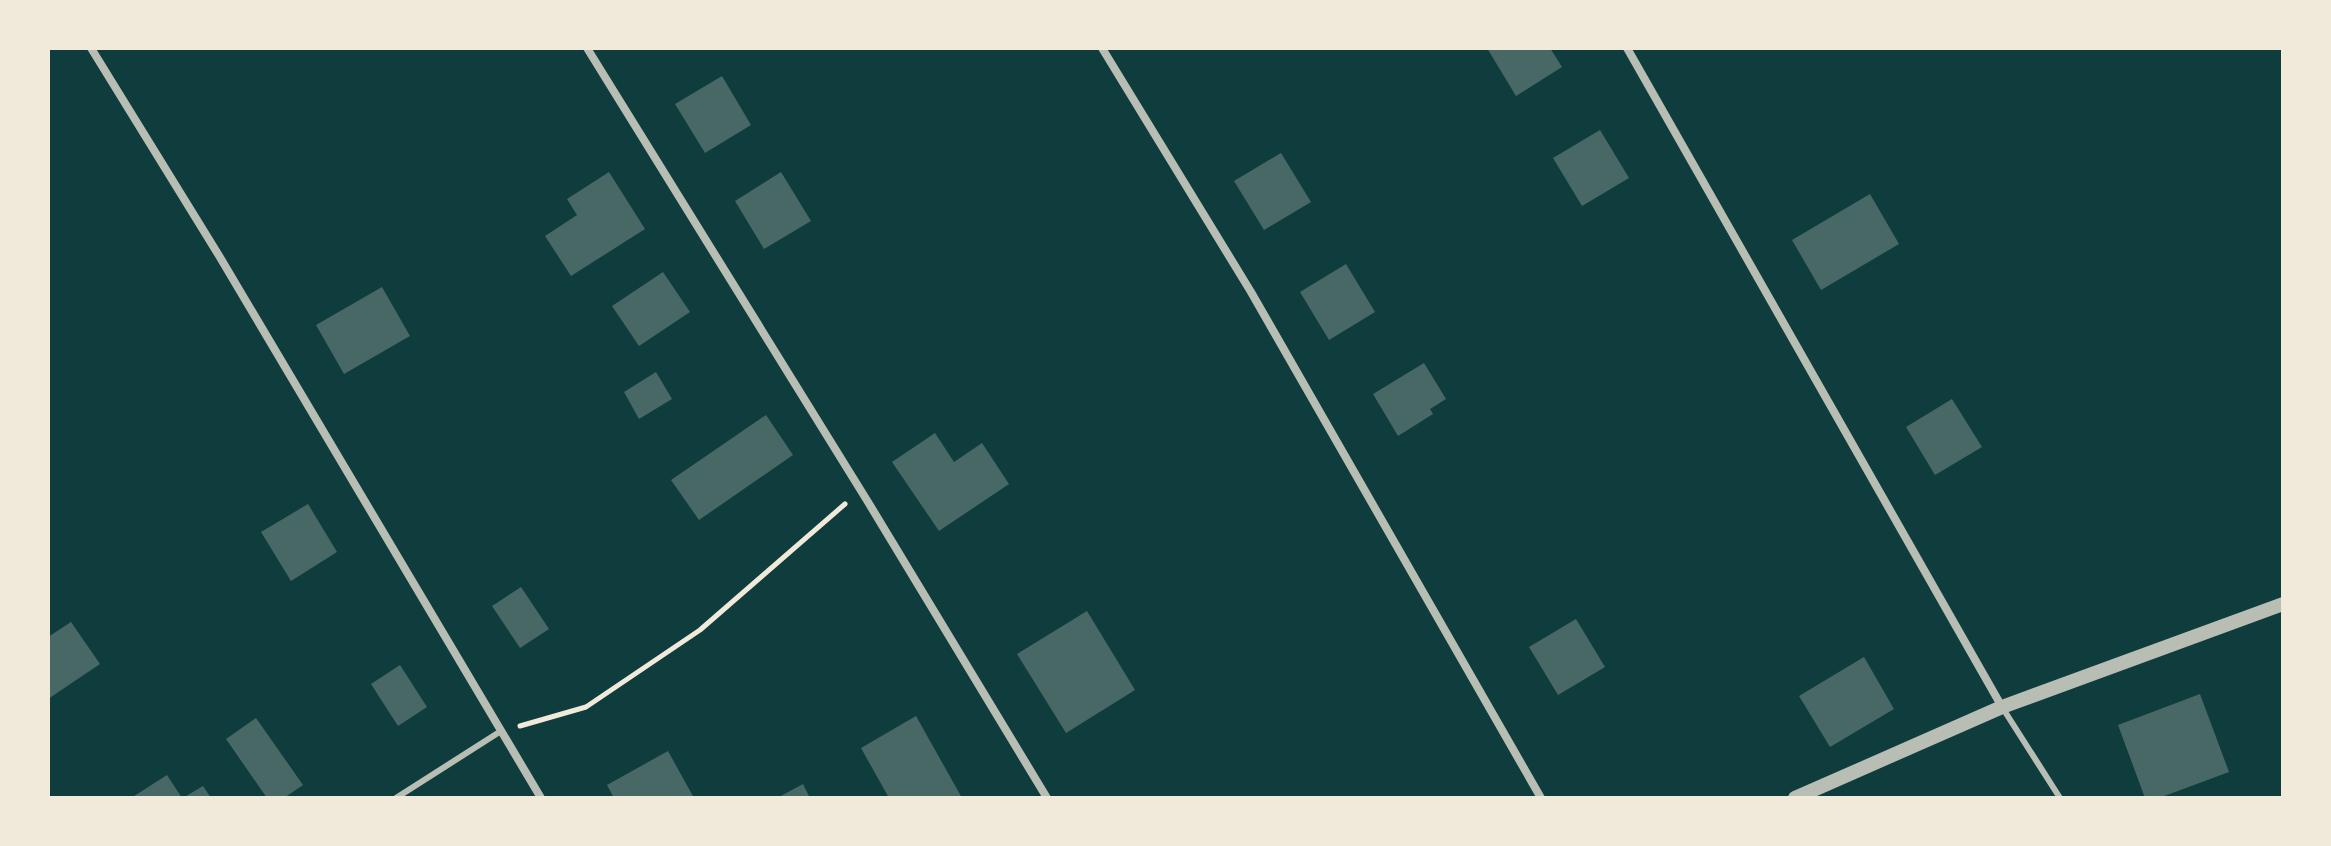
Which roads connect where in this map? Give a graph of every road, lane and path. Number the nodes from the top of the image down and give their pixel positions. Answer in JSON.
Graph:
{"nodes":[{"id":1,"x":91,"y":48,"type":"edge"},
{"id":2,"x":587,"y":48,"type":"edge"},
{"id":3,"x":1102,"y":48,"type":"edge"},
{"id":4,"x":1627,"y":48,"type":"edge"},
{"id":5,"x":861,"y":491,"type":"junction"},
{"id":6,"x":2283,"y":604,"type":"edge"},
{"id":7,"x":2002,"y":707,"type":"junction"},
{"id":8,"x":501,"y":731,"type":"junction"},
{"id":9,"x":396,"y":798,"type":"edge"},
{"id":10,"x":541,"y":798,"type":"edge"},
{"id":11,"x":1047,"y":798,"type":"edge"},
{"id":12,"x":1541,"y":798,"type":"edge"},
{"id":13,"x":1795,"y":798,"type":"edge"},
{"id":14,"x":2060,"y":798,"type":"edge"}],
"edges":[{"from":1,"to":8,"type":"street"},
{"from":2,"to":5,"type":"street"},
{"from":3,"to":12,"type":"street"},
{"from":4,"to":7,"type":"street"},
{"from":5,"to":8,"type":"path"},
{"from":5,"to":11,"type":"street"},
{"from":6,"to":7,"type":"street"},
{"from":7,"to":13,"type":"street"},
{"from":7,"to":14,"type":"lane"},
{"from":8,"to":9,"type":"lane"},
{"from":8,"to":10,"type":"street"}]}
